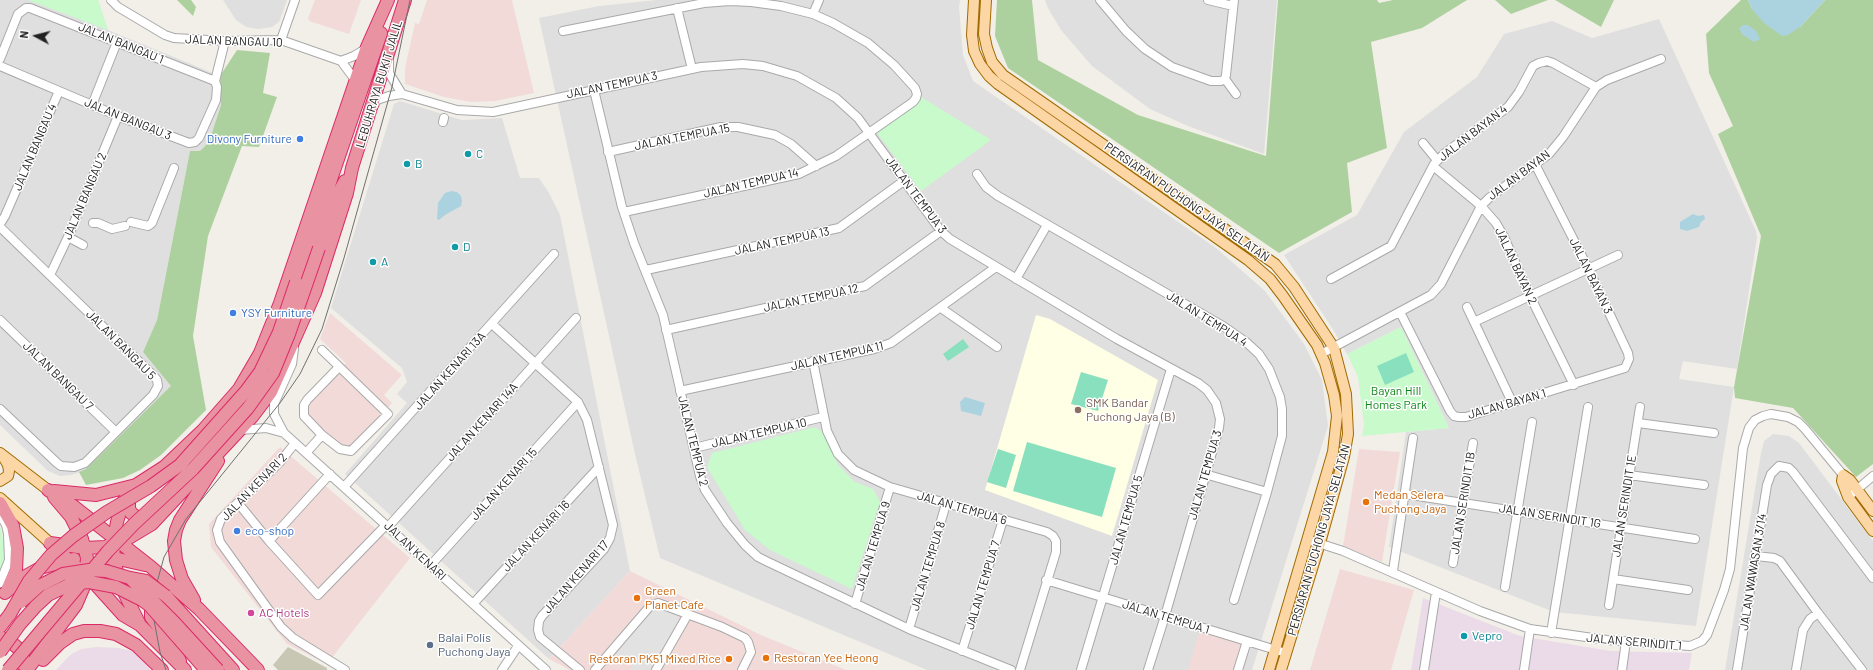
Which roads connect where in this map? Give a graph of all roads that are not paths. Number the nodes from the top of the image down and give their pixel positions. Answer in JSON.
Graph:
{"nodes":[{"id":1,"x":111,"y":0,"type":"edge"},
{"id":2,"x":295,"y":0,"type":"edge"},
{"id":3,"x":388,"y":0,"type":"edge"},
{"id":4,"x":405,"y":0,"type":"edge"},
{"id":5,"x":819,"y":0,"type":"edge"},
{"id":6,"x":974,"y":0,"type":"edge"},
{"id":7,"x":986,"y":0,"type":"edge"},
{"id":8,"x":1100,"y":0,"type":"edge"},
{"id":9,"x":1208,"y":0,"type":"edge"},
{"id":10,"x":1233,"y":3,"type":"edge"},
{"id":11,"x":677,"y":8,"type":"junction"},
{"id":12,"x":813,"y":14,"type":"junction"},
{"id":13,"x":562,"y":31,"type":"dead end"},
{"id":14,"x":280,"y":40,"type":"junction"},
{"id":15,"x":225,"y":41,"type":"junction"},
{"id":16,"x":392,"y":41,"type":"junction"},
{"id":17,"x":117,"y":42,"type":"junction"},
{"id":18,"x":368,"y":47,"type":"junction"},
{"id":19,"x":0,"y":59,"type":"edge"},
{"id":20,"x":1662,"y":59,"type":"dead end"},
{"id":21,"x":341,"y":61,"type":"junction"},
{"id":22,"x":0,"y":66,"type":"edge"},
{"id":23,"x":692,"y":69,"type":"junction"},
{"id":24,"x":1225,"y":79,"type":"junction"},
{"id":25,"x":216,"y":81,"type":"junction"},
{"id":26,"x":356,"y":81,"type":"junction"},
{"id":27,"x":1596,"y":87,"type":"junction"},
{"id":28,"x":594,"y":90,"type":"junction"},
{"id":29,"x":59,"y":91,"type":"junction"},
{"id":30,"x":402,"y":94,"type":"junction"},
{"id":31,"x":1236,"y":94,"type":"dead end"},
{"id":32,"x":92,"y":105,"type":"junction"},
{"id":33,"x":372,"y":110,"type":"junction"},
{"id":34,"x":118,"y":116,"type":"junction"},
{"id":35,"x":869,"y":132,"type":"junction"},
{"id":36,"x":1423,"y":143,"type":"dead end"},
{"id":37,"x":608,"y":152,"type":"junction"},
{"id":38,"x":1435,"y":163,"type":"junction"},
{"id":39,"x":1535,"y":164,"type":"junction"},
{"id":40,"x":816,"y":166,"type":"junction"},
{"id":41,"x":174,"y":168,"type":"dead end"},
{"id":42,"x":352,"y":168,"type":"junction"},
{"id":43,"x":977,"y":174,"type":"dead end"},
{"id":44,"x":905,"y":180,"type":"junction"},
{"id":45,"x":1481,"y":206,"type":"junction"},
{"id":46,"x":624,"y":212,"type":"junction"},
{"id":47,"x":93,"y":223,"type":"dead end"},
{"id":48,"x":1047,"y":225,"type":"junction"},
{"id":49,"x":0,"y":226,"type":"edge"},
{"id":50,"x":941,"y":231,"type":"junction"},
{"id":51,"x":68,"y":237,"type":"junction"},
{"id":52,"x":83,"y":245,"type":"dead end"},
{"id":53,"x":554,"y":254,"type":"dead end"},
{"id":54,"x":1618,"y":254,"type":"dead end"},
{"id":55,"x":996,"y":267,"type":"junction"},
{"id":56,"x":1588,"y":268,"type":"junction"},
{"id":57,"x":646,"y":270,"type":"junction"},
{"id":58,"x":50,"y":275,"type":"junction"},
{"id":59,"x":1016,"y":279,"type":"junction"},
{"id":60,"x":1331,"y":279,"type":"dead end"},
{"id":61,"x":1530,"y":296,"type":"junction"},
{"id":62,"x":1467,"y":307,"type":"dead end"},
{"id":63,"x":941,"y":308,"type":"junction"},
{"id":64,"x":1400,"y":312,"type":"junction"},
{"id":65,"x":576,"y":318,"type":"dead end"},
{"id":66,"x":0,"y":320,"type":"edge"},
{"id":67,"x":1474,"y":322,"type":"junction"},
{"id":68,"x":492,"y":324,"type":"junction"},
{"id":69,"x":666,"y":330,"type":"junction"},
{"id":70,"x":294,"y":342,"type":"junction"},
{"id":71,"x":997,"y":347,"type":"dead end"},
{"id":72,"x":1334,"y":348,"type":"junction"},
{"id":73,"x":322,"y":350,"type":"dead end"},
{"id":74,"x":1321,"y":354,"type":"junction"},
{"id":75,"x":813,"y":361,"type":"junction"},
{"id":76,"x":535,"y":362,"type":"junction"},
{"id":77,"x":339,"y":367,"type":"junction"},
{"id":78,"x":1171,"y":369,"type":"junction"},
{"id":79,"x":1603,"y":376,"type":"joint"},
{"id":80,"x":1574,"y":385,"type":"junction"},
{"id":81,"x":680,"y":391,"type":"junction"},
{"id":82,"x":578,"y":402,"type":"junction"},
{"id":83,"x":1512,"y":402,"type":"junction"},
{"id":84,"x":1588,"y":407,"type":"dead end"},
{"id":85,"x":1640,"y":407,"type":"dead end"},
{"id":86,"x":0,"y":409,"type":"edge"},
{"id":87,"x":823,"y":417,"type":"junction"},
{"id":88,"x":1532,"y":422,"type":"dead end"},
{"id":89,"x":1638,"y":422,"type":"junction"},
{"id":90,"x":240,"y":430,"type":"junction"},
{"id":91,"x":116,"y":432,"type":"junction"},
{"id":92,"x":284,"y":433,"type":"junction"},
{"id":93,"x":1714,"y":433,"type":"dead end"},
{"id":94,"x":322,"y":435,"type":"junction"},
{"id":95,"x":1413,"y":438,"type":"dead end"},
{"id":96,"x":295,"y":443,"type":"junction"},
{"id":97,"x":1473,"y":443,"type":"dead end"},
{"id":98,"x":694,"y":448,"type":"junction"},
{"id":99,"x":221,"y":450,"type":"junction"},
{"id":100,"x":0,"y":453,"type":"edge"},
{"id":101,"x":306,"y":453,"type":"junction"},
{"id":102,"x":599,"y":467,"type":"junction"},
{"id":103,"x":330,"y":474,"type":"junction"},
{"id":104,"x":1205,"y":474,"type":"junction"},
{"id":105,"x":1629,"y":475,"type":"junction"},
{"id":106,"x":1843,"y":475,"type":"junction"},
{"id":107,"x":1873,"y":476,"type":"edge"},
{"id":108,"x":0,"y":481,"type":"edge"},
{"id":109,"x":136,"y":485,"type":"junction"},
{"id":110,"x":1704,"y":485,"type":"dead end"},
{"id":111,"x":344,"y":487,"type":"junction"},
{"id":112,"x":890,"y":487,"type":"junction"},
{"id":113,"x":1857,"y":489,"type":"junction"},
{"id":114,"x":48,"y":490,"type":"junction"},
{"id":115,"x":1267,"y":492,"type":"junction"},
{"id":116,"x":1405,"y":494,"type":"junction"},
{"id":117,"x":1848,"y":497,"type":"junction"},
{"id":118,"x":0,"y":498,"type":"edge"},
{"id":119,"x":0,"y":503,"type":"edge"},
{"id":120,"x":238,"y":503,"type":"junction"},
{"id":121,"x":1463,"y":503,"type":"junction"},
{"id":122,"x":946,"y":504,"type":"junction"},
{"id":123,"x":1518,"y":511,"type":"junction"},
{"id":124,"x":1873,"y":511,"type":"edge"},
{"id":125,"x":0,"y":514,"type":"edge"},
{"id":126,"x":1569,"y":519,"type":"junction"},
{"id":127,"x":1003,"y":520,"type":"junction"},
{"id":128,"x":152,"y":524,"type":"junction"},
{"id":129,"x":387,"y":526,"type":"junction"},
{"id":130,"x":1621,"y":527,"type":"junction"},
{"id":131,"x":1873,"y":531,"type":"edge"},
{"id":132,"x":1695,"y":539,"type":"dead end"},
{"id":133,"x":1309,"y":540,"type":"junction"},
{"id":134,"x":116,"y":541,"type":"junction"},
{"id":135,"x":269,"y":541,"type":"junction"},
{"id":136,"x":50,"y":543,"type":"junction"},
{"id":137,"x":1320,"y":543,"type":"junction"},
{"id":138,"x":86,"y":553,"type":"junction"},
{"id":139,"x":1756,"y":556,"type":"junction"},
{"id":140,"x":114,"y":558,"type":"junction"},
{"id":141,"x":70,"y":560,"type":"junction"},
{"id":142,"x":1453,"y":563,"type":"dead end"},
{"id":143,"x":430,"y":566,"type":"junction"},
{"id":144,"x":151,"y":567,"type":"junction"},
{"id":145,"x":1393,"y":571,"type":"junction"},
{"id":146,"x":86,"y":575,"type":"junction"},
{"id":147,"x":130,"y":578,"type":"junction"},
{"id":148,"x":1873,"y":578,"type":"edge"},
{"id":149,"x":1613,"y":579,"type":"junction"},
{"id":150,"x":1046,"y":580,"type":"junction"},
{"id":151,"x":1505,"y":587,"type":"dead end"},
{"id":152,"x":176,"y":589,"type":"junction"},
{"id":153,"x":1688,"y":590,"type":"dead end"},
{"id":154,"x":2,"y":592,"type":"edge"},
{"id":155,"x":1436,"y":592,"type":"junction"},
{"id":156,"x":1103,"y":598,"type":"junction"},
{"id":157,"x":1234,"y":600,"type":"dead end"},
{"id":158,"x":473,"y":604,"type":"junction"},
{"id":159,"x":855,"y":604,"type":"junction"},
{"id":160,"x":1608,"y":605,"type":"dead end"},
{"id":161,"x":199,"y":609,"type":"junction"},
{"id":162,"x":10,"y":614,"type":"junction"},
{"id":163,"x":688,"y":614,"type":"junction"},
{"id":164,"x":1818,"y":614,"type":"junction"},
{"id":165,"x":1165,"y":616,"type":"junction"},
{"id":166,"x":140,"y":626,"type":"junction"},
{"id":167,"x":0,"y":628,"type":"edge"},
{"id":168,"x":909,"y":629,"type":"junction"},
{"id":169,"x":1530,"y":629,"type":"junction"},
{"id":170,"x":1551,"y":633,"type":"junction"},
{"id":171,"x":0,"y":637,"type":"edge"},
{"id":172,"x":1247,"y":641,"type":"junction"},
{"id":173,"x":1626,"y":641,"type":"junction"},
{"id":174,"x":518,"y":646,"type":"junction"},
{"id":175,"x":1276,"y":650,"type":"junction"},
{"id":176,"x":962,"y":651,"type":"junction"},
{"id":177,"x":0,"y":652,"type":"edge"},
{"id":178,"x":1286,"y":653,"type":"junction"},
{"id":179,"x":184,"y":668,"type":"edge"},
{"id":180,"x":8,"y":670,"type":"edge"},
{"id":181,"x":21,"y":670,"type":"edge"},
{"id":182,"x":27,"y":670,"type":"edge"},
{"id":183,"x":34,"y":670,"type":"edge"},
{"id":184,"x":162,"y":670,"type":"edge"},
{"id":185,"x":206,"y":670,"type":"edge"},
{"id":186,"x":218,"y":670,"type":"edge"},
{"id":187,"x":233,"y":670,"type":"edge"},
{"id":188,"x":258,"y":670,"type":"edge"},
{"id":189,"x":345,"y":670,"type":"edge"},
{"id":190,"x":502,"y":670,"type":"edge"},
{"id":191,"x":546,"y":670,"type":"edge"},
{"id":192,"x":580,"y":670,"type":"edge"},
{"id":193,"x":594,"y":670,"type":"edge"},
{"id":194,"x":656,"y":670,"type":"edge"},
{"id":195,"x":743,"y":670,"type":"edge"},
{"id":196,"x":1011,"y":670,"type":"edge"},
{"id":197,"x":1020,"y":670,"type":"edge"},
{"id":198,"x":1081,"y":670,"type":"edge"},
{"id":199,"x":1148,"y":670,"type":"edge"},
{"id":200,"x":1238,"y":670,"type":"edge"},
{"id":201,"x":1269,"y":670,"type":"edge"},
{"id":202,"x":1281,"y":670,"type":"edge"},
{"id":203,"x":1424,"y":670,"type":"edge"},
{"id":204,"x":1524,"y":670,"type":"edge"},
{"id":205,"x":1622,"y":670,"type":"edge"},
{"id":206,"x":1736,"y":670,"type":"edge"},
{"id":207,"x":1796,"y":670,"type":"edge"},
{"id":208,"x":1862,"y":670,"type":"edge"}],
"edges":[{"from":1,"to":15,"type":"street","name":"JALAN BANGAU 10"},
{"from":2,"to":14,"type":"street"},
{"from":3,"to":18,"type":"highway"},
{"from":3,"to":162,"type":"highway","bridge":true},
{"from":4,"to":16,"type":"highway","name":"LEBUHRAYA BUKIT JALIL"},
{"from":5,"to":12,"type":"street"},
{"from":6,"to":74,"type":"main road","name":"PERSIARAN PUCHONG JAYA SELATAN"},
{"from":7,"to":72,"type":"main road","name":"PERSIARAN PUCHONG JAYA SELATAN"},
{"from":8,"to":24,"type":"street"},
{"from":9,"to":10,"type":"street"},
{"from":10,"to":24,"type":"street"},
{"from":11,"to":12,"type":"street"},
{"from":11,"to":13,"type":"street"},
{"from":11,"to":23,"type":"street"},
{"from":12,"to":35,"type":"street","name":"JALAN TEMPUA 14"},
{"from":14,"to":15,"type":"street","name":"JALAN BANGAU 10"},
{"from":14,"to":21,"type":"street","name":"JALAN BANGAU 10"},
{"from":15,"to":25,"type":"street"},
{"from":16,"to":30,"type":"street"},
{"from":16,"to":33,"type":"highway","name":"LEBUHRAYA BUKIT JALIL"},
{"from":17,"to":19,"type":"street","name":"JALAN BANGAU 1"},
{"from":17,"to":25,"type":"street","name":"JALAN BANGAU 1"},
{"from":17,"to":32,"type":"street"},
{"from":18,"to":21,"type":"street"},
{"from":18,"to":26,"type":"highway"},
{"from":20,"to":27,"type":"street","name":"JALAN BAYAN"},
{"from":21,"to":26,"type":"street"},
{"from":22,"to":29,"type":"street","name":"JALAN BANGAU 3"},
{"from":23,"to":28,"type":"street","name":"JALAN TEMPUA 3"},
{"from":23,"to":35,"type":"street","name":"JALAN TEMPUA 3"},
{"from":24,"to":31,"type":"street"},
{"from":25,"to":34,"type":"street","name":"JALAN BANGAU 3"},
{"from":26,"to":109,"type":"highway"},
{"from":27,"to":38,"type":"street","name":"JALAN BAYAN 4"},
{"from":27,"to":39,"type":"street","name":"JALAN BAYAN"},
{"from":28,"to":30,"type":"street","name":"JALAN TEMPUA 3"},
{"from":28,"to":37,"type":"street","name":"JALAN TEMPUA 2"},
{"from":29,"to":32,"type":"street","name":"JALAN BANGAU 3"},
{"from":29,"to":49,"type":"street","name":"JALAN BANGAU 4"},
{"from":30,"to":33,"type":"street","name":"JALAN TEMPUA 3"},
{"from":32,"to":34,"type":"street","name":"JALAN BANGAU 3"},
{"from":33,"to":42,"type":"highway","name":"LEBUHRAYA BUKIT JALIL"},
{"from":34,"to":51,"type":"street","name":"JALAN BANGAU 2"},
{"from":35,"to":40,"type":"street","name":"JALAN TEMPUA 14"},
{"from":35,"to":44,"type":"street","name":"JALAN TEMPUA 3"},
{"from":36,"to":38,"type":"street","name":"JALAN BAYAN 2"},
{"from":37,"to":40,"type":"street","name":"JALAN TEMPUA 15"},
{"from":37,"to":46,"type":"street","name":"JALAN TEMPUA 2"},
{"from":38,"to":45,"type":"street","name":"JALAN BAYAN 2"},
{"from":38,"to":60,"type":"street","name":"JALAN BAYAN 4"},
{"from":39,"to":45,"type":"street","name":"JALAN BAYAN"},
{"from":39,"to":56,"type":"street","name":"JALAN BAYAN 3"},
{"from":40,"to":46,"type":"street","name":"JALAN TEMPUA 14"},
{"from":41,"to":47,"type":"street"},
{"from":42,"to":70,"type":"highway"},
{"from":42,"to":180,"type":"highway","bridge":true},
{"from":43,"to":48,"type":"street","name":"JALAN TEMPUA 4"},
{"from":44,"to":50,"type":"street","name":"JALAN TEMPUA 3"},
{"from":44,"to":57,"type":"street","name":"JALAN TEMPUA 13"},
{"from":45,"to":61,"type":"street","name":"JALAN BAYAN 2"},
{"from":45,"to":64,"type":"street","name":"JALAN BAYAN"},
{"from":46,"to":57,"type":"street","name":"JALAN TEMPUA 2"},
{"from":48,"to":59,"type":"street"},
{"from":48,"to":115,"type":"street","name":"JALAN TEMPUA 4"},
{"from":49,"to":58,"type":"street","name":"JALAN BANGAU 5"},
{"from":50,"to":55,"type":"street","name":"JALAN TEMPUA 3"},
{"from":50,"to":69,"type":"street","name":"JALAN TEMPUA 12"},
{"from":51,"to":52,"type":"street"},
{"from":51,"to":58,"type":"street","name":"JALAN BANGAU 2"},
{"from":53,"to":68,"type":"street","name":"JALAN KENARI 13A"},
{"from":54,"to":56,"type":"street"},
{"from":55,"to":59,"type":"street","name":"JALAN TEMPUA 3"},
{"from":55,"to":63,"type":"street","name":"JALAN TEMPUA 11"},
{"from":56,"to":61,"type":"street"},
{"from":56,"to":79,"type":"street","name":"JALAN BAYAN 3"},
{"from":57,"to":69,"type":"street","name":"JALAN TEMPUA 2"},
{"from":58,"to":91,"type":"street","name":"JALAN BANGAU 5"},
{"from":59,"to":78,"type":"street","name":"JALAN TEMPUA 3"},
{"from":61,"to":67,"type":"street"},
{"from":61,"to":80,"type":"street","name":"JALAN BAYAN 2"},
{"from":62,"to":67,"type":"street"},
{"from":63,"to":71,"type":"street"},
{"from":63,"to":75,"type":"street","name":"JALAN TEMPUA 11"},
{"from":64,"to":72,"type":"street","name":"JALAN BAYAN"},
{"from":64,"to":83,"type":"street","name":"JALAN BAYAN 1"},
{"from":65,"to":76,"type":"street","name":"JALAN KENARI 14A"},
{"from":66,"to":91,"type":"street","name":"JALAN BANGAU 7"},
{"from":67,"to":83,"type":"street"},
{"from":68,"to":76,"type":"street"},
{"from":68,"to":111,"type":"street","name":"JALAN KENARI 13A"},
{"from":69,"to":81,"type":"street","name":"JALAN TEMPUA 2"},
{"from":70,"to":90,"type":"highway"},
{"from":70,"to":92,"type":"street","name":"JALAN KENARI"},
{"from":72,"to":74,"type":"street","name":"JALAN BAYAN"},
{"from":72,"to":137,"type":"main road","name":"PERSIARAN PUCHONG JAYA SELATAN"},
{"from":73,"to":77,"type":"street"},
{"from":74,"to":133,"type":"main road","name":"PERSIARAN PUCHONG JAYA SELATAN"},
{"from":75,"to":81,"type":"street","name":"JALAN TEMPUA 11"},
{"from":75,"to":87,"type":"street","name":"JALAN TEMPUA 6"},
{"from":76,"to":82,"type":"street"},
{"from":76,"to":129,"type":"street","name":"JALAN KENARI 14A"},
{"from":77,"to":94,"type":"street"},
{"from":77,"to":94,"type":"street"},
{"from":78,"to":104,"type":"street","name":"JALAN TEMPUA 3"},
{"from":78,"to":156,"type":"street","name":"JALAN TEMPUA 5"},
{"from":79,"to":80,"type":"street","name":"JALAN BAYAN 1"},
{"from":80,"to":83,"type":"street","name":"JALAN BAYAN 1"},
{"from":81,"to":98,"type":"street","name":"JALAN TEMPUA 2"},
{"from":82,"to":102,"type":"street","name":"JALAN KENARI 17"},
{"from":82,"to":143,"type":"street","name":"JALAN KENARI 15"},
{"from":84,"to":126,"type":"street"},
{"from":85,"to":89,"type":"street","name":"JALAN SERINDIT 1E"},
{"from":86,"to":91,"type":"street","name":"JALAN BANGAU 5"},
{"from":87,"to":98,"type":"street","name":"JALAN TEMPUA 10"},
{"from":87,"to":112,"type":"street","name":"JALAN TEMPUA 6"},
{"from":88,"to":123,"type":"street"},
{"from":89,"to":93,"type":"street"},
{"from":89,"to":105,"type":"street","name":"JALAN SERINDIT 1E"},
{"from":90,"to":92,"type":"street","name":"JALAN KENARI"},
{"from":90,"to":99,"type":"highway"},
{"from":92,"to":96,"type":"street","name":"JALAN KENARI"},
{"from":94,"to":101,"type":"street"},
{"from":95,"to":116,"type":"street"},
{"from":96,"to":101,"type":"street","name":"JALAN KENARI"},
{"from":96,"to":120,"type":"street","name":"JALAN KENARI 2"},
{"from":97,"to":121,"type":"street","name":"JALAN SERINDIT 1B"},
{"from":98,"to":159,"type":"street","name":"JALAN TEMPUA 2"},
{"from":99,"to":128,"type":"highway"},
{"from":99,"to":161,"type":"highway"},
{"from":100,"to":108,"type":"main road"},
{"from":100,"to":114,"type":"main road"},
{"from":101,"to":103,"type":"street","name":"JALAN KENARI"},
{"from":102,"to":158,"type":"street","name":"JALAN KENARI 16"},
{"from":102,"to":192,"type":"street","name":"JALAN KENARI 17"},
{"from":103,"to":111,"type":"street","name":"JALAN KENARI"},
{"from":103,"to":135,"type":"street"},
{"from":104,"to":115,"type":"street"},
{"from":104,"to":165,"type":"street","name":"JALAN TEMPUA 3"},
{"from":105,"to":110,"type":"street"},
{"from":105,"to":130,"type":"street","name":"JALAN SERINDIT 1E"},
{"from":106,"to":113,"type":"main road"},
{"from":106,"to":117,"type":"main road"},
{"from":106,"to":173,"type":"street","name":"JALAN SERINDIT 1"},
{"from":107,"to":113,"type":"street"},
{"from":109,"to":114,"type":"highway"},
{"from":109,"to":128,"type":"highway"},
{"from":109,"to":134,"type":"highway"},
{"from":111,"to":129,"type":"street","name":"JALAN KENARI"},
{"from":112,"to":122,"type":"street","name":"JALAN TEMPUA 6"},
{"from":112,"to":159,"type":"street","name":"JALAN TEMPUA 9"},
{"from":113,"to":117,"type":"street"},
{"from":113,"to":124,"type":"main road"},
{"from":114,"to":134,"type":"highway"},
{"from":114,"to":138,"type":"highway"},
{"from":115,"to":157,"type":"street","name":"JALAN TEMPUA 4"},
{"from":116,"to":121,"type":"street","name":"JALAN SERINDIT 1G"},
{"from":116,"to":145,"type":"street"},
{"from":117,"to":131,"type":"main road"},
{"from":118,"to":136,"type":"main road"},
{"from":119,"to":154,"type":"highway"},
{"from":120,"to":135,"type":"street"},
{"from":120,"to":189,"type":"street","name":"JALAN KENARI 2"},
{"from":121,"to":123,"type":"street","name":"JALAN SERINDIT 1G"},
{"from":121,"to":142,"type":"street","name":"JALAN SERINDIT 1B"},
{"from":122,"to":127,"type":"street","name":"JALAN TEMPUA 6"},
{"from":122,"to":168,"type":"street","name":"JALAN TEMPUA 8"},
{"from":123,"to":126,"type":"street","name":"JALAN SERINDIT 1G"},
{"from":123,"to":151,"type":"street"},
{"from":125,"to":154,"type":"street"},
{"from":126,"to":130,"type":"street","name":"JALAN SERINDIT 1G"},
{"from":126,"to":170,"type":"street"},
{"from":127,"to":150,"type":"street","name":"JALAN TEMPUA 6"},
{"from":127,"to":176,"type":"street","name":"JALAN TEMPUA 7"},
{"from":128,"to":134,"type":"highway"},
{"from":129,"to":135,"type":"street","name":"JALAN KENARI 14A"},
{"from":129,"to":143,"type":"street","name":"JALAN KENARI"},
{"from":130,"to":132,"type":"street","name":"JALAN SERINDIT 1G"},
{"from":130,"to":149,"type":"street","name":"JALAN SERINDIT 1E"},
{"from":133,"to":137,"type":"street","name":"JALAN SERINDIT 1"},
{"from":133,"to":175,"type":"main road","name":"PERSIARAN PUCHONG JAYA SELATAN"},
{"from":134,"to":138,"type":"highway"},
{"from":134,"to":140,"type":"highway"},
{"from":134,"to":144,"type":"highway"},
{"from":136,"to":138,"type":"highway"},
{"from":136,"to":141,"type":"highway"},
{"from":137,"to":145,"type":"street","name":"JALAN SERINDIT 1"},
{"from":137,"to":178,"type":"main road","name":"PERSIARAN PUCHONG JAYA SELATAN"},
{"from":138,"to":140,"type":"highway"},
{"from":138,"to":141,"type":"highway"},
{"from":138,"to":146,"type":"highway"},
{"from":139,"to":148,"type":"street","name":"JALAN WAWASAN 3/14"},
{"from":139,"to":164,"type":"street"},
{"from":139,"to":206,"type":"street","name":"JALAN WAWASAN 3/14"},
{"from":140,"to":144,"type":"highway"},
{"from":140,"to":166,"type":"highway"},
{"from":141,"to":146,"type":"highway"},
{"from":141,"to":154,"type":"highway"},
{"from":143,"to":158,"type":"street","name":"JALAN KENARI"},
{"from":144,"to":152,"type":"highway"},
{"from":145,"to":155,"type":"street","name":"JALAN SERINDIT 1"},
{"from":146,"to":166,"type":"highway"},
{"from":146,"to":182,"type":"highway"},
{"from":147,"to":162,"type":"highway","bridge":true},
{"from":147,"to":186,"type":"highway","bridge":true},
{"from":147,"to":187,"type":"highway","bridge":true},
{"from":149,"to":153,"type":"street"},
{"from":149,"to":160,"type":"street","name":"JALAN SERINDIT 1E"},
{"from":150,"to":156,"type":"street","name":"JALAN TEMPUA 1"},
{"from":150,"to":197,"type":"street","name":"JALAN TEMPUA 6"},
{"from":152,"to":161,"type":"highway"},
{"from":152,"to":179,"type":"highway"},
{"from":155,"to":169,"type":"street","name":"JALAN SERINDIT 1"},
{"from":155,"to":203,"type":"street"},
{"from":156,"to":165,"type":"street","name":"JALAN TEMPUA 1"},
{"from":156,"to":198,"type":"street","name":"JALAN TEMPUA 5"},
{"from":158,"to":174,"type":"street","name":"JALAN KENARI"},
{"from":159,"to":168,"type":"street","name":"JALAN TEMPUA 2"},
{"from":161,"to":188,"type":"highway"},
{"from":162,"to":167,"type":"highway"},
{"from":163,"to":193,"type":"street"},
{"from":163,"to":194,"type":"street"},
{"from":163,"to":195,"type":"street"},
{"from":164,"to":207,"type":"street"},
{"from":164,"to":208,"type":"street"},
{"from":165,"to":172,"type":"street","name":"JALAN TEMPUA 1"},
{"from":165,"to":199,"type":"street","name":"JALAN TEMPUA 3"},
{"from":166,"to":179,"type":"highway"},
{"from":168,"to":176,"type":"street","name":"JALAN TEMPUA 2"},
{"from":169,"to":170,"type":"street","name":"JALAN SERINDIT 1"},
{"from":169,"to":204,"type":"street"},
{"from":170,"to":173,"type":"street","name":"JALAN SERINDIT 1"},
{"from":171,"to":181,"type":"highway"},
{"from":172,"to":175,"type":"street","name":"JALAN TEMPUA 1"},
{"from":172,"to":200,"type":"street"},
{"from":173,"to":205,"type":"street"},
{"from":174,"to":190,"type":"street"},
{"from":174,"to":191,"type":"street","name":"JALAN KENARI"},
{"from":175,"to":178,"type":"street","name":"JALAN TEMPUA 1"},
{"from":175,"to":201,"type":"main road","name":"PERSIARAN PUCHONG JAYA SELATAN"},
{"from":176,"to":196,"type":"street","name":"JALAN TEMPUA 2"},
{"from":177,"to":185,"type":"highway","bridge":true},
{"from":178,"to":202,"type":"main road","name":"PERSIARAN PUCHONG JAYA SELATAN"},
{"from":183,"to":184,"type":"highway"}]}
